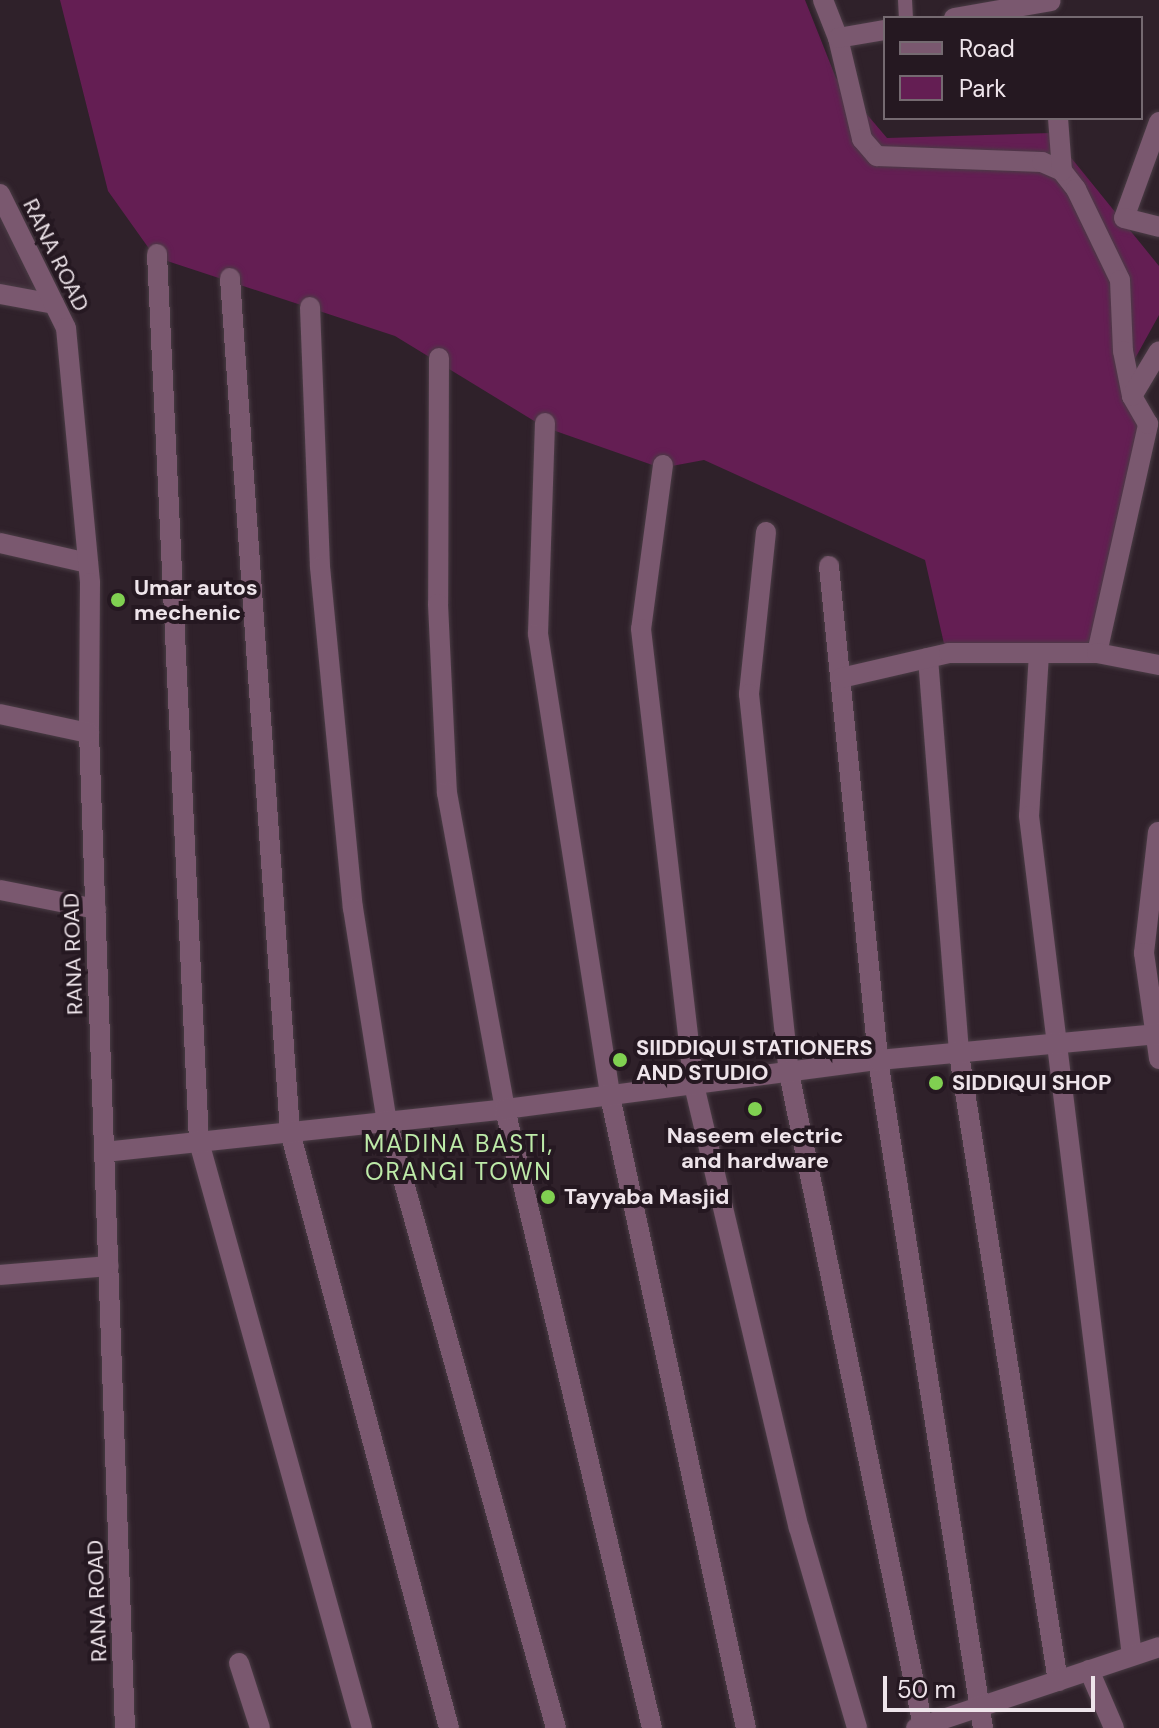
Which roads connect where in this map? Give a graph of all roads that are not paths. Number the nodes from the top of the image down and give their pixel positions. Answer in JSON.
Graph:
{"nodes":[{"id":1,"x":823,"y":0,"type":"edge"},
{"id":2,"x":1051,"y":0,"type":"edge"},
{"id":3,"x":965,"y":16,"type":"edge"},
{"id":4,"x":883,"y":30,"type":"edge"},
{"id":5,"x":838,"y":38,"type":"junction"},
{"id":6,"x":1058,"y":120,"type":"edge"},
{"id":7,"x":1159,"y":122,"type":"edge"},
{"id":8,"x":1062,"y":171,"type":"junction"},
{"id":9,"x":0,"y":194,"type":"edge"},
{"id":10,"x":1159,"y":227,"type":"edge"},
{"id":11,"x":157,"y":254,"type":"dead end"},
{"id":12,"x":230,"y":278,"type":"dead end"},
{"id":13,"x":0,"y":294,"type":"edge"},
{"id":14,"x":54,"y":304,"type":"junction"},
{"id":15,"x":310,"y":307,"type":"dead end"},
{"id":16,"x":1159,"y":351,"type":"edge"},
{"id":17,"x":439,"y":358,"type":"dead end"},
{"id":18,"x":1132,"y":396,"type":"junction"},
{"id":19,"x":545,"y":423,"type":"dead end"},
{"id":20,"x":663,"y":465,"type":"dead end"},
{"id":21,"x":766,"y":532,"type":"dead end"},
{"id":22,"x":0,"y":543,"type":"edge"},
{"id":23,"x":88,"y":563,"type":"junction"},
{"id":24,"x":829,"y":566,"type":"dead end"},
{"id":25,"x":1039,"y":653,"type":"junction"},
{"id":26,"x":1097,"y":653,"type":"junction"},
{"id":27,"x":928,"y":658,"type":"junction"},
{"id":28,"x":1159,"y":665,"type":"edge"},
{"id":29,"x":841,"y":678,"type":"junction"},
{"id":30,"x":0,"y":714,"type":"edge"},
{"id":31,"x":89,"y":733,"type":"junction"},
{"id":32,"x":1158,"y":832,"type":"edge"},
{"id":33,"x":0,"y":890,"type":"edge"},
{"id":34,"x":96,"y":909,"type":"junction"},
{"id":35,"x":1157,"y":1034,"type":"edge"},
{"id":36,"x":1056,"y":1045,"type":"junction"},
{"id":37,"x":959,"y":1054,"type":"junction"},
{"id":38,"x":1159,"y":1059,"type":"edge"},
{"id":39,"x":878,"y":1060,"type":"junction"},
{"id":40,"x":789,"y":1073,"type":"junction"},
{"id":41,"x":694,"y":1085,"type":"junction"},
{"id":42,"x":610,"y":1096,"type":"junction"},
{"id":43,"x":505,"y":1109,"type":"junction"},
{"id":44,"x":387,"y":1122,"type":"junction"},
{"id":45,"x":290,"y":1132,"type":"junction"},
{"id":46,"x":199,"y":1142,"type":"junction"},
{"id":47,"x":105,"y":1152,"type":"junction"},
{"id":48,"x":109,"y":1266,"type":"junction"},
{"id":49,"x":0,"y":1275,"type":"edge"},
{"id":50,"x":1159,"y":1647,"type":"edge"},
{"id":51,"x":1132,"y":1656,"type":"junction"},
{"id":52,"x":239,"y":1663,"type":"dead end"},
{"id":53,"x":1089,"y":1670,"type":"junction"},
{"id":54,"x":1058,"y":1681,"type":"junction"},
{"id":55,"x":980,"y":1707,"type":"junction"},
{"id":56,"x":920,"y":1727,"type":"edge"},
{"id":57,"x":125,"y":1728,"type":"edge"},
{"id":58,"x":260,"y":1728,"type":"edge"},
{"id":59,"x":362,"y":1728,"type":"edge"},
{"id":60,"x":449,"y":1728,"type":"edge"},
{"id":61,"x":556,"y":1728,"type":"edge"},
{"id":62,"x":652,"y":1728,"type":"edge"},
{"id":63,"x":746,"y":1728,"type":"edge"},
{"id":64,"x":857,"y":1728,"type":"edge"},
{"id":65,"x":983,"y":1728,"type":"edge"},
{"id":66,"x":1114,"y":1728,"type":"edge"}],
"edges":[{"from":1,"to":5,"type":"street"},
{"from":2,"to":3,"type":"street"},
{"from":4,"to":5,"type":"street"},
{"from":5,"to":8,"type":"street"},
{"from":6,"to":8,"type":"street"},
{"from":7,"to":10,"type":"street"},
{"from":8,"to":18,"type":"street"},
{"from":9,"to":14,"type":"street","name":"RANA ROAD"},
{"from":11,"to":46,"type":"street"},
{"from":12,"to":45,"type":"street"},
{"from":13,"to":14,"type":"street"},
{"from":14,"to":23,"type":"street","name":"RANA ROAD"},
{"from":15,"to":44,"type":"street"},
{"from":16,"to":18,"type":"street"},
{"from":17,"to":43,"type":"street"},
{"from":18,"to":26,"type":"street"},
{"from":19,"to":42,"type":"street"},
{"from":20,"to":41,"type":"street"},
{"from":21,"to":40,"type":"street"},
{"from":22,"to":23,"type":"street"},
{"from":23,"to":31,"type":"street","name":"RANA ROAD"},
{"from":24,"to":29,"type":"street"},
{"from":25,"to":26,"type":"street"},
{"from":25,"to":27,"type":"street"},
{"from":25,"to":36,"type":"street"},
{"from":26,"to":28,"type":"street"},
{"from":27,"to":29,"type":"street"},
{"from":27,"to":37,"type":"street"},
{"from":29,"to":39,"type":"street"},
{"from":30,"to":31,"type":"street"},
{"from":31,"to":34,"type":"street","name":"RANA ROAD"},
{"from":32,"to":35,"type":"street"},
{"from":33,"to":34,"type":"street"},
{"from":34,"to":47,"type":"street","name":"RANA ROAD"},
{"from":35,"to":36,"type":"street"},
{"from":35,"to":38,"type":"street"},
{"from":36,"to":37,"type":"street"},
{"from":36,"to":51,"type":"street"},
{"from":37,"to":39,"type":"street"},
{"from":37,"to":54,"type":"street"},
{"from":39,"to":40,"type":"street"},
{"from":39,"to":55,"type":"street"},
{"from":40,"to":41,"type":"street"},
{"from":40,"to":56,"type":"street"},
{"from":41,"to":42,"type":"street"},
{"from":41,"to":64,"type":"street"},
{"from":42,"to":43,"type":"street"},
{"from":42,"to":63,"type":"street"},
{"from":43,"to":44,"type":"street"},
{"from":43,"to":62,"type":"street"},
{"from":44,"to":45,"type":"street"},
{"from":44,"to":61,"type":"street"},
{"from":45,"to":46,"type":"street"},
{"from":45,"to":60,"type":"street"},
{"from":46,"to":47,"type":"street"},
{"from":46,"to":59,"type":"street"},
{"from":47,"to":48,"type":"street","name":"RANA ROAD"},
{"from":48,"to":49,"type":"street"},
{"from":48,"to":57,"type":"street","name":"RANA ROAD"},
{"from":50,"to":51,"type":"street"},
{"from":51,"to":53,"type":"street"},
{"from":52,"to":58,"type":"street"},
{"from":53,"to":54,"type":"street"},
{"from":53,"to":66,"type":"street"},
{"from":54,"to":55,"type":"street"},
{"from":55,"to":56,"type":"street"},
{"from":55,"to":65,"type":"street"}]}
